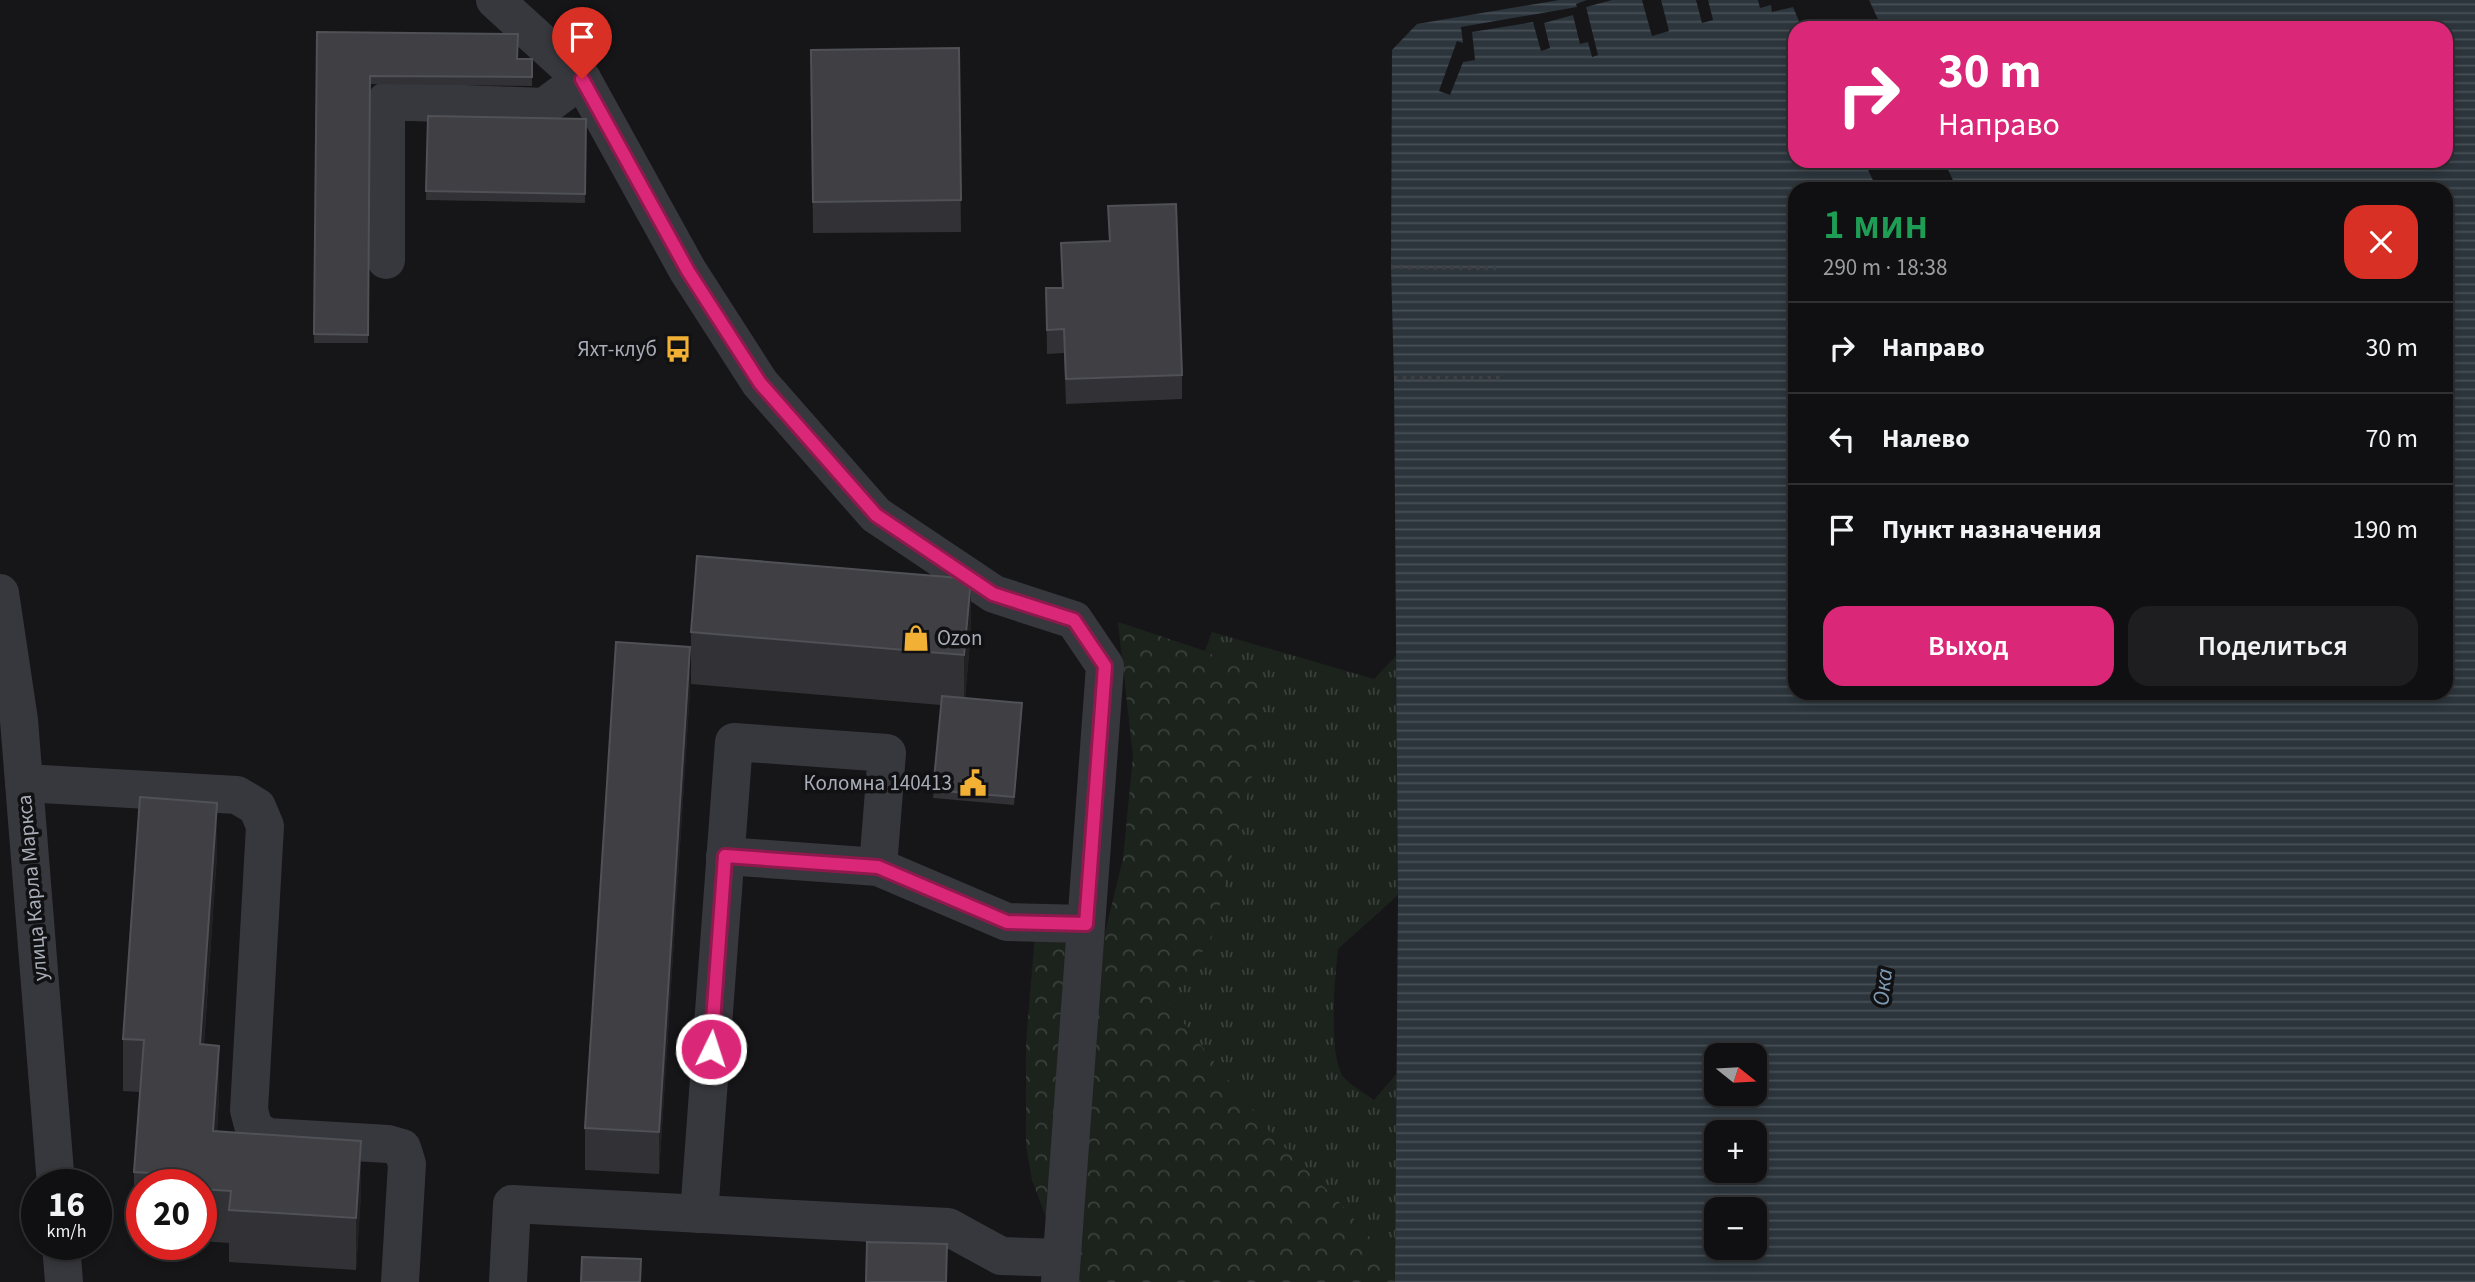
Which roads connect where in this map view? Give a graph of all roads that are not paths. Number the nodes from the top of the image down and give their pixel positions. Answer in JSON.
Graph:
{"nodes":[{"id":1,"x":495,"y":0,"type":"edge"},
{"id":2,"x":582,"y":79,"type":"junction"},
{"id":3,"x":386,"y":260,"type":"dead end"},
{"id":4,"x":0,"y":593,"type":"edge"},
{"id":5,"x":24,"y":783,"type":"junction"},
{"id":6,"x":725,"y":856,"type":"junction"},
{"id":7,"x":878,"y":867,"type":"junction"},
{"id":8,"x":1086,"y":924,"type":"junction"},
{"id":9,"x":55,"y":1169,"type":"edge"},
{"id":10,"x":699,"y":1214,"type":"junction"},
{"id":11,"x":62,"y":1260,"type":"edge"},
{"id":12,"x":1060,"y":1270,"type":"edge"},
{"id":13,"x":64,"y":1282,"type":"edge"},
{"id":14,"x":400,"y":1282,"type":"edge"},
{"id":15,"x":508,"y":1282,"type":"edge"}],
"edges":[{"from":1,"to":2,"type":"street"},
{"from":2,"to":3,"type":"street"},
{"from":2,"to":8,"type":"street"},
{"from":4,"to":5,"type":"street","name":"улица Карла Маркса"},
{"from":5,"to":9,"type":"street","name":"улица Карла Маркса"},
{"from":5,"to":14,"type":"street"},
{"from":6,"to":7,"type":"street"},
{"from":6,"to":7,"type":"street"},
{"from":6,"to":10,"type":"street"},
{"from":7,"to":8,"type":"street"},
{"from":8,"to":12,"type":"street"},
{"from":10,"to":12,"type":"street"},
{"from":10,"to":15,"type":"street"},
{"from":11,"to":13,"type":"street"}]}
